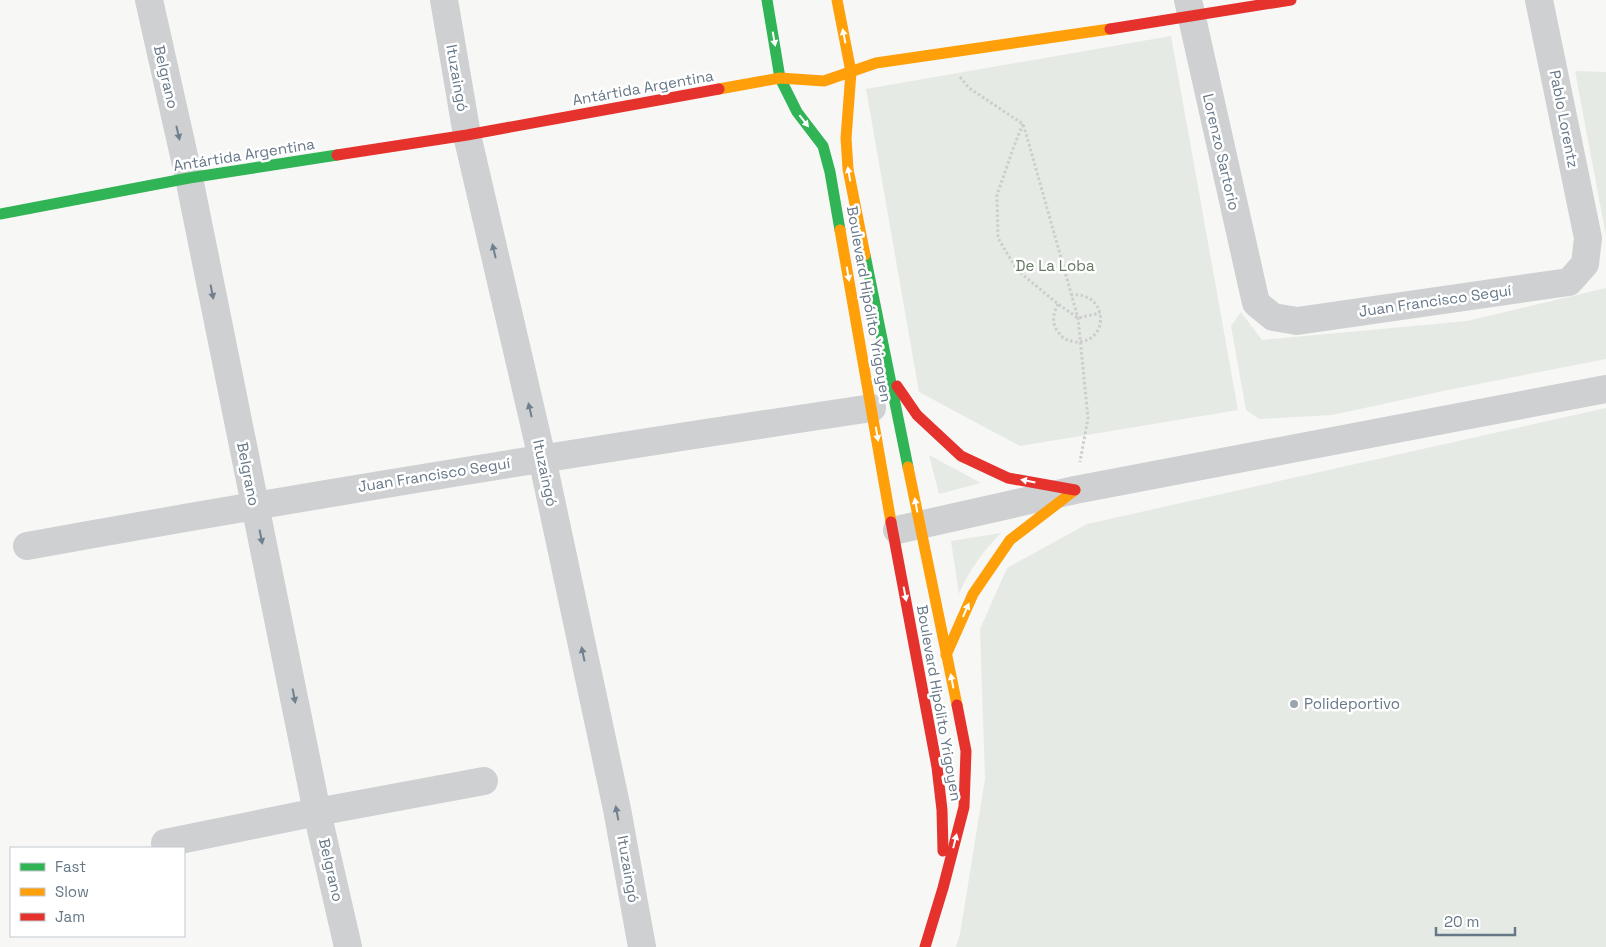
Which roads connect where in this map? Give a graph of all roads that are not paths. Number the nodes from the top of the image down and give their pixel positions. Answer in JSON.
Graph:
{"nodes":[{"id":1,"x":149,"y":0,"type":"edge"},
{"id":2,"x":444,"y":0,"type":"edge"},
{"id":3,"x":767,"y":0,"type":"edge"},
{"id":4,"x":838,"y":0,"type":"edge"},
{"id":5,"x":1291,"y":0,"type":"edge"},
{"id":6,"x":1539,"y":0,"type":"edge"},
{"id":7,"x":1189,"y":8,"type":"edge"},
{"id":8,"x":851,"y":72,"type":"junction"},
{"id":9,"x":780,"y":78,"type":"junction"},
{"id":10,"x":467,"y":135,"type":"junction"},
{"id":11,"x":188,"y":178,"type":"junction"},
{"id":12,"x":0,"y":214,"type":"edge"},
{"id":13,"x":1588,"y":238,"type":"joint"},
{"id":14,"x":1256,"y":303,"type":"joint"},
{"id":15,"x":890,"y":376,"type":"junction"},
{"id":16,"x":1606,"y":389,"type":"edge"},
{"id":17,"x":872,"y":408,"type":"junction"},
{"id":18,"x":542,"y":458,"type":"junction"},
{"id":19,"x":1076,"y":490,"type":"junction"},
{"id":20,"x":255,"y":505,"type":"junction"},
{"id":21,"x":920,"y":524,"type":"junction"},
{"id":22,"x":893,"y":531,"type":"junction"},
{"id":23,"x":27,"y":546,"type":"dead end"},
{"id":24,"x":946,"y":655,"type":"junction"},
{"id":25,"x":484,"y":781,"type":"dead end"},
{"id":26,"x":317,"y":812,"type":"junction"},
{"id":27,"x":166,"y":843,"type":"dead end"},
{"id":28,"x":943,"y":888,"type":"junction"},
{"id":29,"x":348,"y":947,"type":"edge"},
{"id":30,"x":642,"y":947,"type":"edge"},
{"id":31,"x":925,"y":947,"type":"edge"}],
"edges":[{"from":1,"to":11,"type":"street","name":"Belgrano","one_way":true},
{"from":2,"to":10,"type":"street","name":"Ituzaingó"},
{"from":3,"to":9,"type":"main road","name":"Boulevard Hipólito Yrigoyen","one_way":true},
{"from":8,"to":4,"type":"main road","name":"Boulevard Hipólito Yrigoyen","one_way":true},
{"from":5,"to":7,"type":"main road","name":"Antártida Argentina"},
{"from":6,"to":13,"type":"street","name":"Pablo Lorentz"},
{"from":7,"to":8,"type":"main road","name":"Antártida Argentina"},
{"from":7,"to":14,"type":"street","name":"Lorenzo Sartorio"},
{"from":8,"to":9,"type":"main road","name":"Antártida Argentina"},
{"from":15,"to":8,"type":"main road","name":"Boulevard Hipólito Yrigoyen","one_way":true},
{"from":9,"to":10,"type":"main road","name":"Antártida Argentina"},
{"from":9,"to":17,"type":"main road","name":"Boulevard Hipólito Yrigoyen","one_way":true},
{"from":10,"to":11,"type":"main road","name":"Antártida Argentina"},
{"from":18,"to":10,"type":"street","name":"Ituzaingó","one_way":true},
{"from":11,"to":12,"type":"main road","name":"Antártida Argentina"},
{"from":11,"to":20,"type":"street","name":"Belgrano","one_way":true},
{"from":13,"to":14,"type":"street","name":"Juan Francisco Seguí"},
{"from":19,"to":15,"type":"main road","one_way":true},
{"from":21,"to":15,"type":"main road","name":"Boulevard Hipólito Yrigoyen","one_way":true},
{"from":16,"to":19,"type":"street"},
{"from":17,"to":18,"type":"street","name":"Juan Francisco Seguí"},
{"from":17,"to":22,"type":"main road","name":"Boulevard Hipólito Yrigoyen","one_way":true},
{"from":18,"to":20,"type":"street","name":"Juan Francisco Seguí"},
{"from":30,"to":18,"type":"street","name":"Ituzaingó","one_way":true},
{"from":19,"to":21,"type":"street"},
{"from":24,"to":19,"type":"main road","one_way":true},
{"from":20,"to":23,"type":"street","name":"Juan Francisco Seguí"},
{"from":20,"to":26,"type":"street","name":"Belgrano","one_way":true},
{"from":21,"to":22,"type":"street"},
{"from":21,"to":24,"type":"main road","name":"Boulevard Hipólito Yrigoyen"},
{"from":22,"to":28,"type":"main road","name":"Boulevard Hipólito Yrigoyen","one_way":true},
{"from":28,"to":24,"type":"main road","name":"Boulevard Hipólito Yrigoyen","one_way":true},
{"from":25,"to":26,"type":"street"},
{"from":26,"to":27,"type":"street"},
{"from":26,"to":29,"type":"street","name":"Belgrano"},
{"from":28,"to":31,"type":"main road"}]}
